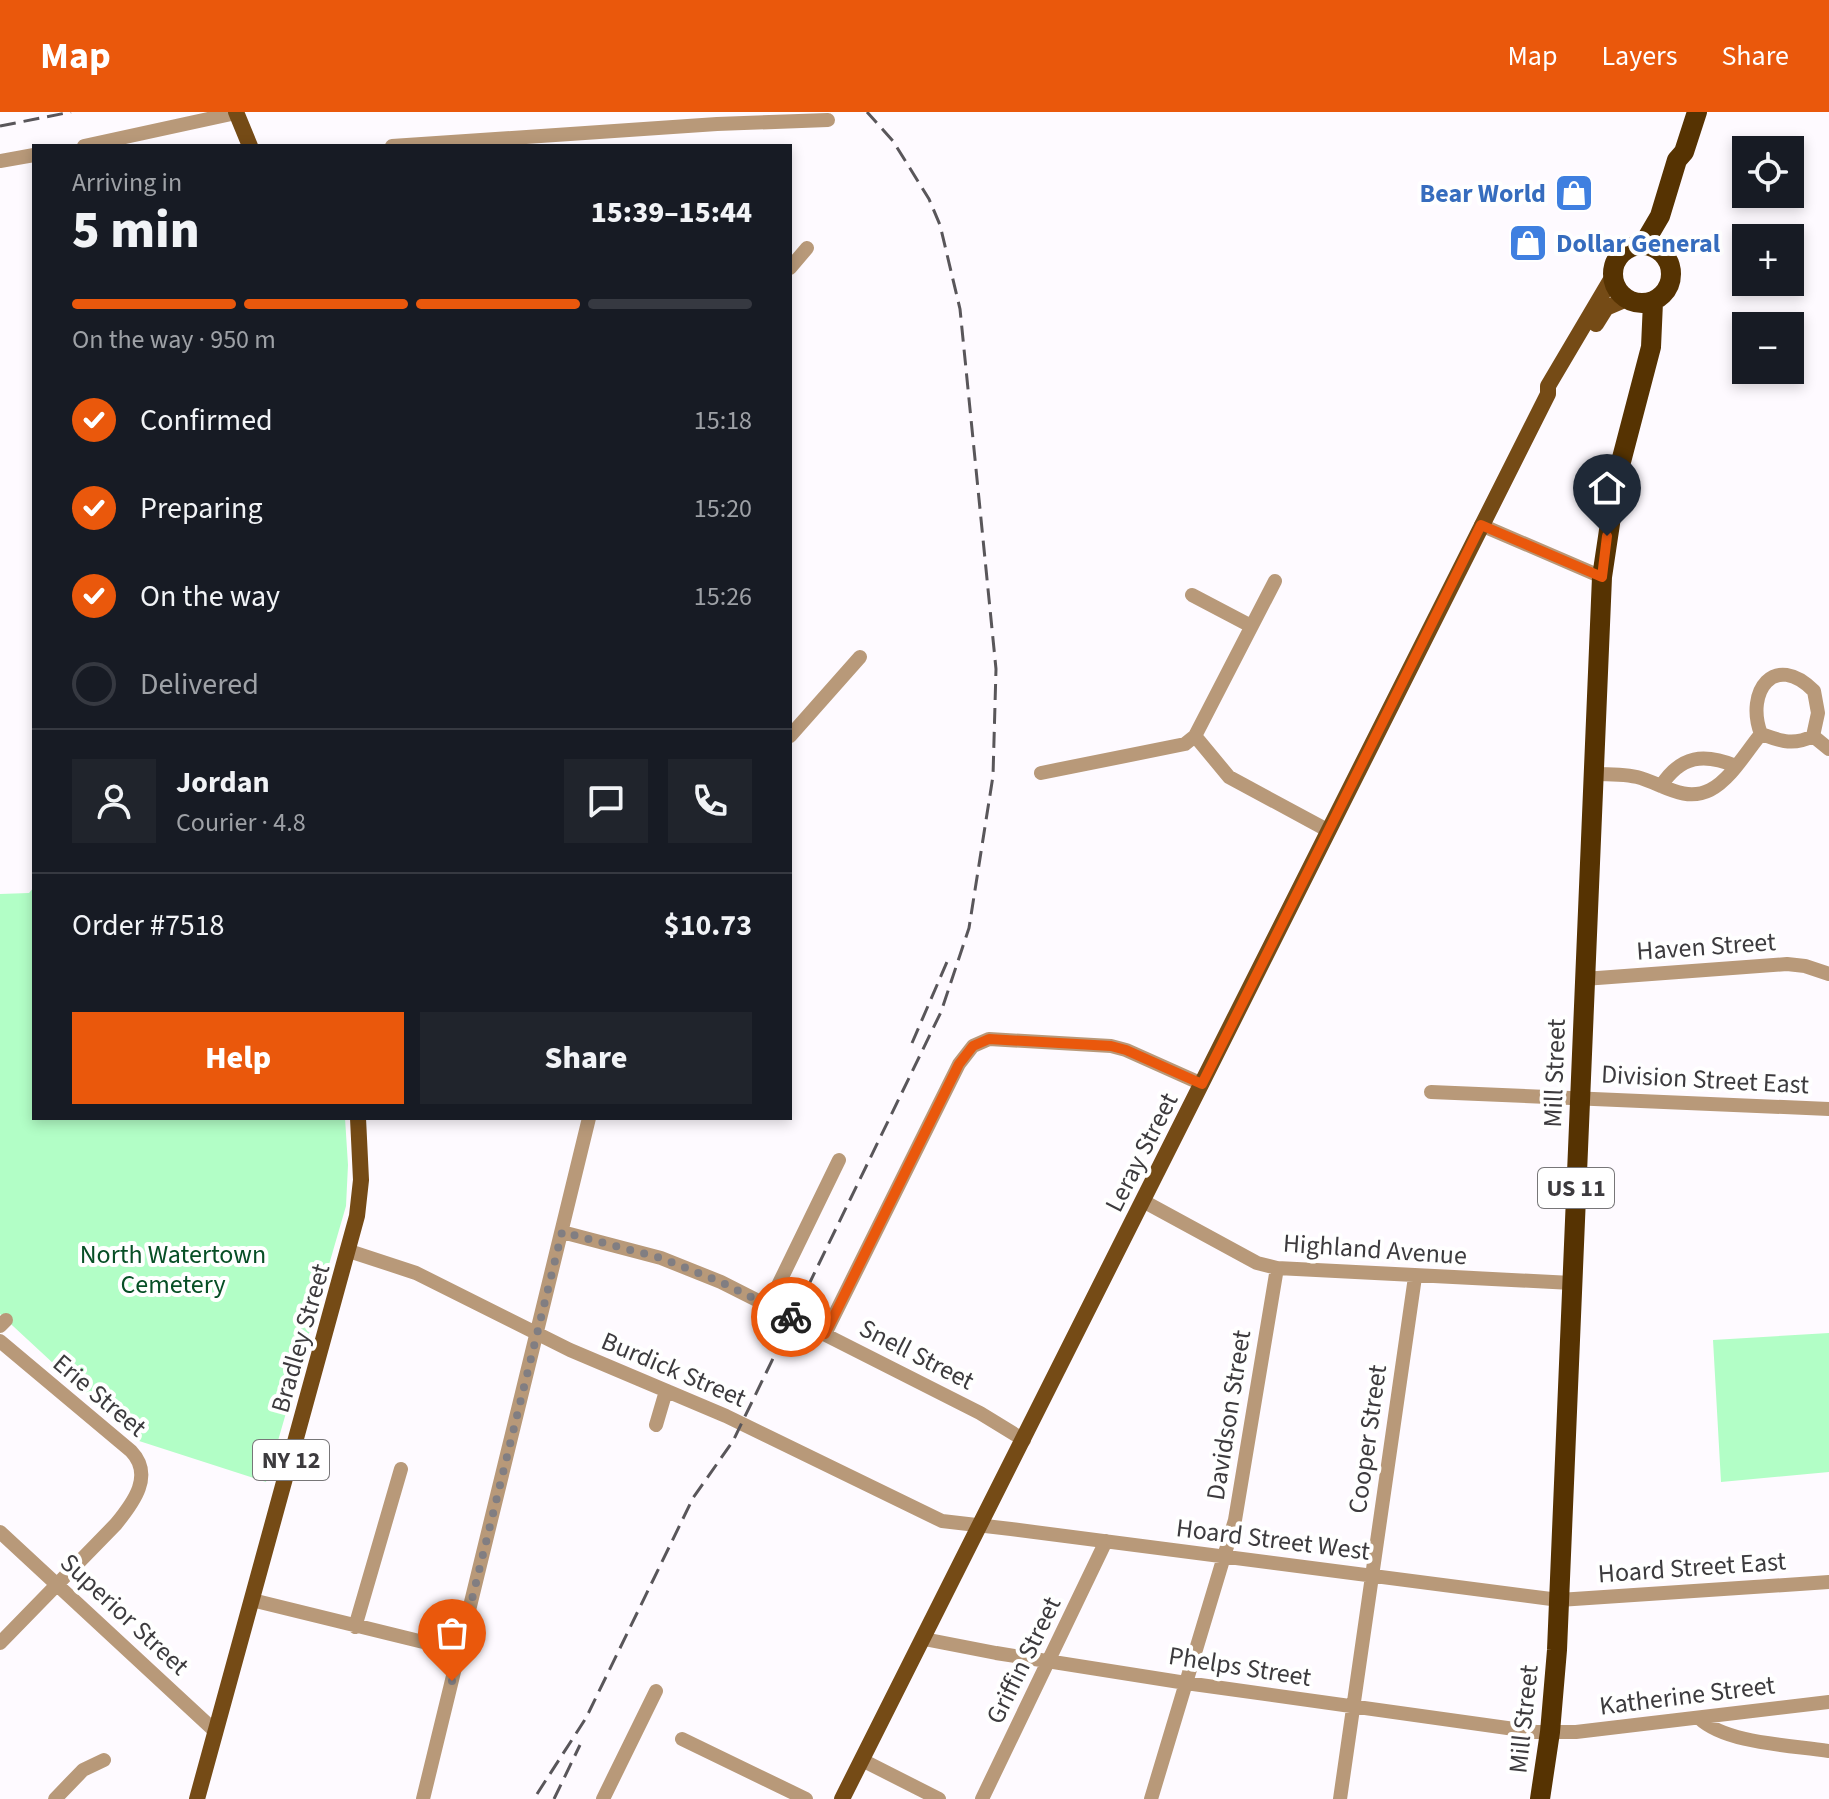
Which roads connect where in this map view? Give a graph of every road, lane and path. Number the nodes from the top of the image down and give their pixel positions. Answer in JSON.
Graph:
{"nodes":[{"id":1,"x":1697,"y":112,"type":"edge"},
{"id":2,"x":236,"y":113,"type":"edge"},
{"id":3,"x":828,"y":120,"type":"dead end"},
{"id":4,"x":93,"y":144,"type":"edge"},
{"id":5,"x":249,"y":144,"type":"edge"},
{"id":6,"x":422,"y":144,"type":"edge"},
{"id":7,"x":1684,"y":152,"type":"junction"},
{"id":8,"x":32,"y":155,"type":"edge"},
{"id":9,"x":0,"y":161,"type":"edge"},
{"id":10,"x":1643,"y":245,"type":"junction"},
{"id":11,"x":807,"y":248,"type":"dead end"},
{"id":12,"x":1665,"y":256,"type":"junction"},
{"id":13,"x":792,"y":266,"type":"edge"},
{"id":14,"x":1613,"y":276,"type":"junction"},
{"id":15,"x":1640,"y":301,"type":"junction"},
{"id":16,"x":1548,"y":394,"type":"junction"},
{"id":17,"x":1481,"y":525,"type":"junction"},
{"id":18,"x":1602,"y":577,"type":"junction"},
{"id":19,"x":1275,"y":581,"type":"dead end"},
{"id":20,"x":1192,"y":595,"type":"dead end"},
{"id":21,"x":1251,"y":626,"type":"junction"},
{"id":22,"x":860,"y":657,"type":"dead end"},
{"id":23,"x":792,"y":734,"type":"edge"},
{"id":24,"x":1761,"y":734,"type":"junction"},
{"id":25,"x":1195,"y":736,"type":"junction"},
{"id":26,"x":1813,"y":736,"type":"junction"},
{"id":27,"x":1829,"y":749,"type":"edge"},
{"id":28,"x":1736,"y":766,"type":"junction"},
{"id":29,"x":1041,"y":773,"type":"dead end"},
{"id":30,"x":1593,"y":774,"type":"junction"},
{"id":31,"x":1661,"y":786,"type":"junction"},
{"id":32,"x":1329,"y":831,"type":"junction"},
{"id":33,"x":1829,"y":974,"type":"edge"},
{"id":34,"x":1584,"y":979,"type":"junction"},
{"id":35,"x":1202,"y":1084,"type":"junction"},
{"id":36,"x":1431,"y":1092,"type":"dead end"},
{"id":37,"x":1579,"y":1097,"type":"junction"},
{"id":38,"x":1829,"y":1109,"type":"edge"},
{"id":39,"x":358,"y":1120,"type":"edge"},
{"id":40,"x":589,"y":1120,"type":"edge"},
{"id":41,"x":839,"y":1160,"type":"dead end"},
{"id":42,"x":1143,"y":1201,"type":"junction"},
{"id":43,"x":562,"y":1232,"type":"junction"},
{"id":44,"x":349,"y":1251,"type":"junction"},
{"id":45,"x":1277,"y":1268,"type":"junction"},
{"id":46,"x":1415,"y":1277,"type":"junction"},
{"id":47,"x":1572,"y":1283,"type":"junction"},
{"id":48,"x":768,"y":1306,"type":"junction"},
{"id":49,"x":536,"y":1334,"type":"junction"},
{"id":50,"x":825,"y":1334,"type":"junction"},
{"id":51,"x":0,"y":1341,"type":"edge"},
{"id":52,"x":666,"y":1391,"type":"junction"},
{"id":53,"x":656,"y":1425,"type":"dead end"},
{"id":54,"x":1024,"y":1440,"type":"junction"},
{"id":55,"x":401,"y":1469,"type":"dead end"},
{"id":56,"x":981,"y":1526,"type":"junction"},
{"id":57,"x":0,"y":1532,"type":"edge"},
{"id":58,"x":1106,"y":1541,"type":"junction"},
{"id":59,"x":1224,"y":1556,"type":"junction"},
{"id":60,"x":1372,"y":1576,"type":"junction"},
{"id":61,"x":1829,"y":1582,"type":"edge"},
{"id":62,"x":58,"y":1585,"type":"junction"},
{"id":63,"x":252,"y":1600,"type":"junction"},
{"id":64,"x":1559,"y":1600,"type":"junction"},
{"id":65,"x":355,"y":1627,"type":"junction"},
{"id":66,"x":924,"y":1639,"type":"junction"},
{"id":67,"x":0,"y":1643,"type":"edge"},
{"id":68,"x":460,"y":1651,"type":"junction"},
{"id":69,"x":1049,"y":1660,"type":"junction"},
{"id":70,"x":1186,"y":1683,"type":"junction"},
{"id":71,"x":656,"y":1691,"type":"dead end"},
{"id":72,"x":1829,"y":1702,"type":"edge"},
{"id":73,"x":1353,"y":1707,"type":"junction"},
{"id":74,"x":1699,"y":1718,"type":"junction"},
{"id":75,"x":216,"y":1732,"type":"junction"},
{"id":76,"x":1550,"y":1732,"type":"junction"},
{"id":77,"x":682,"y":1739,"type":"dead end"},
{"id":78,"x":1829,"y":1751,"type":"edge"},
{"id":79,"x":104,"y":1760,"type":"dead end"},
{"id":80,"x":862,"y":1760,"type":"junction"},
{"id":81,"x":55,"y":1799,"type":"edge"},
{"id":82,"x":197,"y":1799,"type":"edge"},
{"id":83,"x":423,"y":1799,"type":"edge"},
{"id":84,"x":603,"y":1799,"type":"edge"},
{"id":85,"x":806,"y":1799,"type":"edge"},
{"id":86,"x":842,"y":1799,"type":"edge"},
{"id":87,"x":939,"y":1799,"type":"edge"},
{"id":88,"x":982,"y":1799,"type":"edge"},
{"id":89,"x":1151,"y":1799,"type":"edge"},
{"id":90,"x":1340,"y":1799,"type":"edge"},
{"id":91,"x":1540,"y":1799,"type":"edge"}],
"edges":[{"from":1,"to":7,"type":"highway"},
{"from":2,"to":4,"type":"street"},
{"from":2,"to":5,"type":"main road"},
{"from":3,"to":6,"type":"street"},
{"from":7,"to":10,"type":"highway"},
{"from":7,"to":12,"type":"highway"},
{"from":8,"to":9,"type":"street"},
{"from":10,"to":12,"type":"highway"},
{"from":10,"to":14,"type":"highway"},
{"from":11,"to":13,"type":"street"},
{"from":12,"to":15,"type":"highway"},
{"from":14,"to":15,"type":"highway"},
{"from":14,"to":16,"type":"main road"},
{"from":15,"to":16,"type":"main road"},
{"from":15,"to":18,"type":"highway","name":"Mill Street","number":"US 11"},
{"from":16,"to":17,"type":"main road","name":"Leray Street"},
{"from":17,"to":18,"type":"street"},
{"from":17,"to":32,"type":"main road","name":"Leray Street"},
{"from":18,"to":30,"type":"highway","name":"Mill Street","number":"US 11"},
{"from":19,"to":21,"type":"street"},
{"from":20,"to":21,"type":"street"},
{"from":21,"to":25,"type":"street"},
{"from":22,"to":23,"type":"street"},
{"from":24,"to":26,"type":"street"},
{"from":24,"to":26,"type":"street"},
{"from":24,"to":28,"type":"street"},
{"from":25,"to":29,"type":"street"},
{"from":25,"to":32,"type":"street"},
{"from":26,"to":27,"type":"street"},
{"from":28,"to":31,"type":"street"},
{"from":28,"to":31,"type":"street"},
{"from":30,"to":31,"type":"street"},
{"from":30,"to":34,"type":"highway","name":"Mill Street","number":"US 11"},
{"from":32,"to":35,"type":"main road","name":"Leray Street"},
{"from":33,"to":34,"type":"street","name":"Haven Street"},
{"from":34,"to":37,"type":"highway","name":"Mill Street","number":"US 11"},
{"from":35,"to":42,"type":"main road","name":"Leray Street"},
{"from":35,"to":50,"type":"street"},
{"from":36,"to":37,"type":"street","name":"Division Street East"},
{"from":37,"to":38,"type":"street","name":"Division Street East"},
{"from":37,"to":47,"type":"highway","name":"Mill Street","number":"US 11"},
{"from":39,"to":44,"type":"main road","name":"Bradley Street","number":"NY 12"},
{"from":40,"to":43,"type":"street"},
{"from":41,"to":48,"type":"street"},
{"from":42,"to":45,"type":"street","name":"Highland Avenue"},
{"from":42,"to":54,"type":"main road","name":"Leray Street"},
{"from":43,"to":48,"type":"street","name":"Snell Street"},
{"from":43,"to":49,"type":"street"},
{"from":44,"to":49,"type":"street","name":"Burdick Street"},
{"from":44,"to":63,"type":"main road","name":"Bradley Street","number":"NY 12"},
{"from":45,"to":46,"type":"street","name":"Highland Avenue"},
{"from":45,"to":59,"type":"street","name":"Davidson Street"},
{"from":46,"to":47,"type":"street","name":"Highland Avenue"},
{"from":46,"to":60,"type":"street","name":"Cooper Street"},
{"from":47,"to":64,"type":"highway","name":"Mill Street","number":"US 11"},
{"from":48,"to":50,"type":"street","name":"Snell Street"},
{"from":49,"to":52,"type":"street","name":"Burdick Street"},
{"from":49,"to":68,"type":"street"},
{"from":50,"to":54,"type":"street","name":"Snell Street"},
{"from":51,"to":62,"type":"street","name":"Erie Street"},
{"from":52,"to":53,"type":"street"},
{"from":52,"to":56,"type":"street","name":"Burdick Street"},
{"from":54,"to":56,"type":"main road","name":"Leray Street"},
{"from":55,"to":65,"type":"street"},
{"from":56,"to":58,"type":"street","name":"Hoard Street West"},
{"from":56,"to":66,"type":"main road","name":"Leray Street"},
{"from":57,"to":62,"type":"street","name":"Superior Street"},
{"from":58,"to":59,"type":"street","name":"Hoard Street West"},
{"from":58,"to":69,"type":"street","name":"Griffin Street"},
{"from":59,"to":60,"type":"street","name":"Hoard Street West"},
{"from":59,"to":70,"type":"street","name":"Davidson Street"},
{"from":60,"to":64,"type":"street","name":"Hoard Street West"},
{"from":60,"to":73,"type":"street","name":"Cooper Street"},
{"from":61,"to":64,"type":"street","name":"Hoard Street East"},
{"from":62,"to":67,"type":"street"},
{"from":62,"to":75,"type":"street","name":"Superior Street"},
{"from":63,"to":65,"type":"street"},
{"from":63,"to":75,"type":"main road","name":"Bradley Street","number":"NY 12"},
{"from":64,"to":76,"type":"highway","name":"Mill Street","number":"US 11"},
{"from":65,"to":68,"type":"street"},
{"from":66,"to":69,"type":"street","name":"Phelps Street"},
{"from":66,"to":80,"type":"main road","name":"Leray Street"},
{"from":68,"to":83,"type":"street"},
{"from":69,"to":70,"type":"street","name":"Phelps Street"},
{"from":69,"to":88,"type":"street","name":"Griffin Street"},
{"from":70,"to":73,"type":"street","name":"Phelps Street"},
{"from":70,"to":89,"type":"street","name":"Davidson Street"},
{"from":71,"to":84,"type":"street"},
{"from":72,"to":74,"type":"street","name":"Katherine Street"},
{"from":73,"to":76,"type":"street","name":"Phelps Street"},
{"from":73,"to":90,"type":"street","name":"Cooper Street"},
{"from":74,"to":76,"type":"street","name":"Katherine Street"},
{"from":74,"to":78,"type":"street"},
{"from":75,"to":82,"type":"main road","name":"Bradley Street","number":"NY 12"},
{"from":76,"to":91,"type":"highway","name":"Mill Street","number":"US 11"},
{"from":77,"to":85,"type":"street"},
{"from":79,"to":81,"type":"street"},
{"from":80,"to":86,"type":"main road","name":"Leray Street"},
{"from":80,"to":87,"type":"street"}]}
